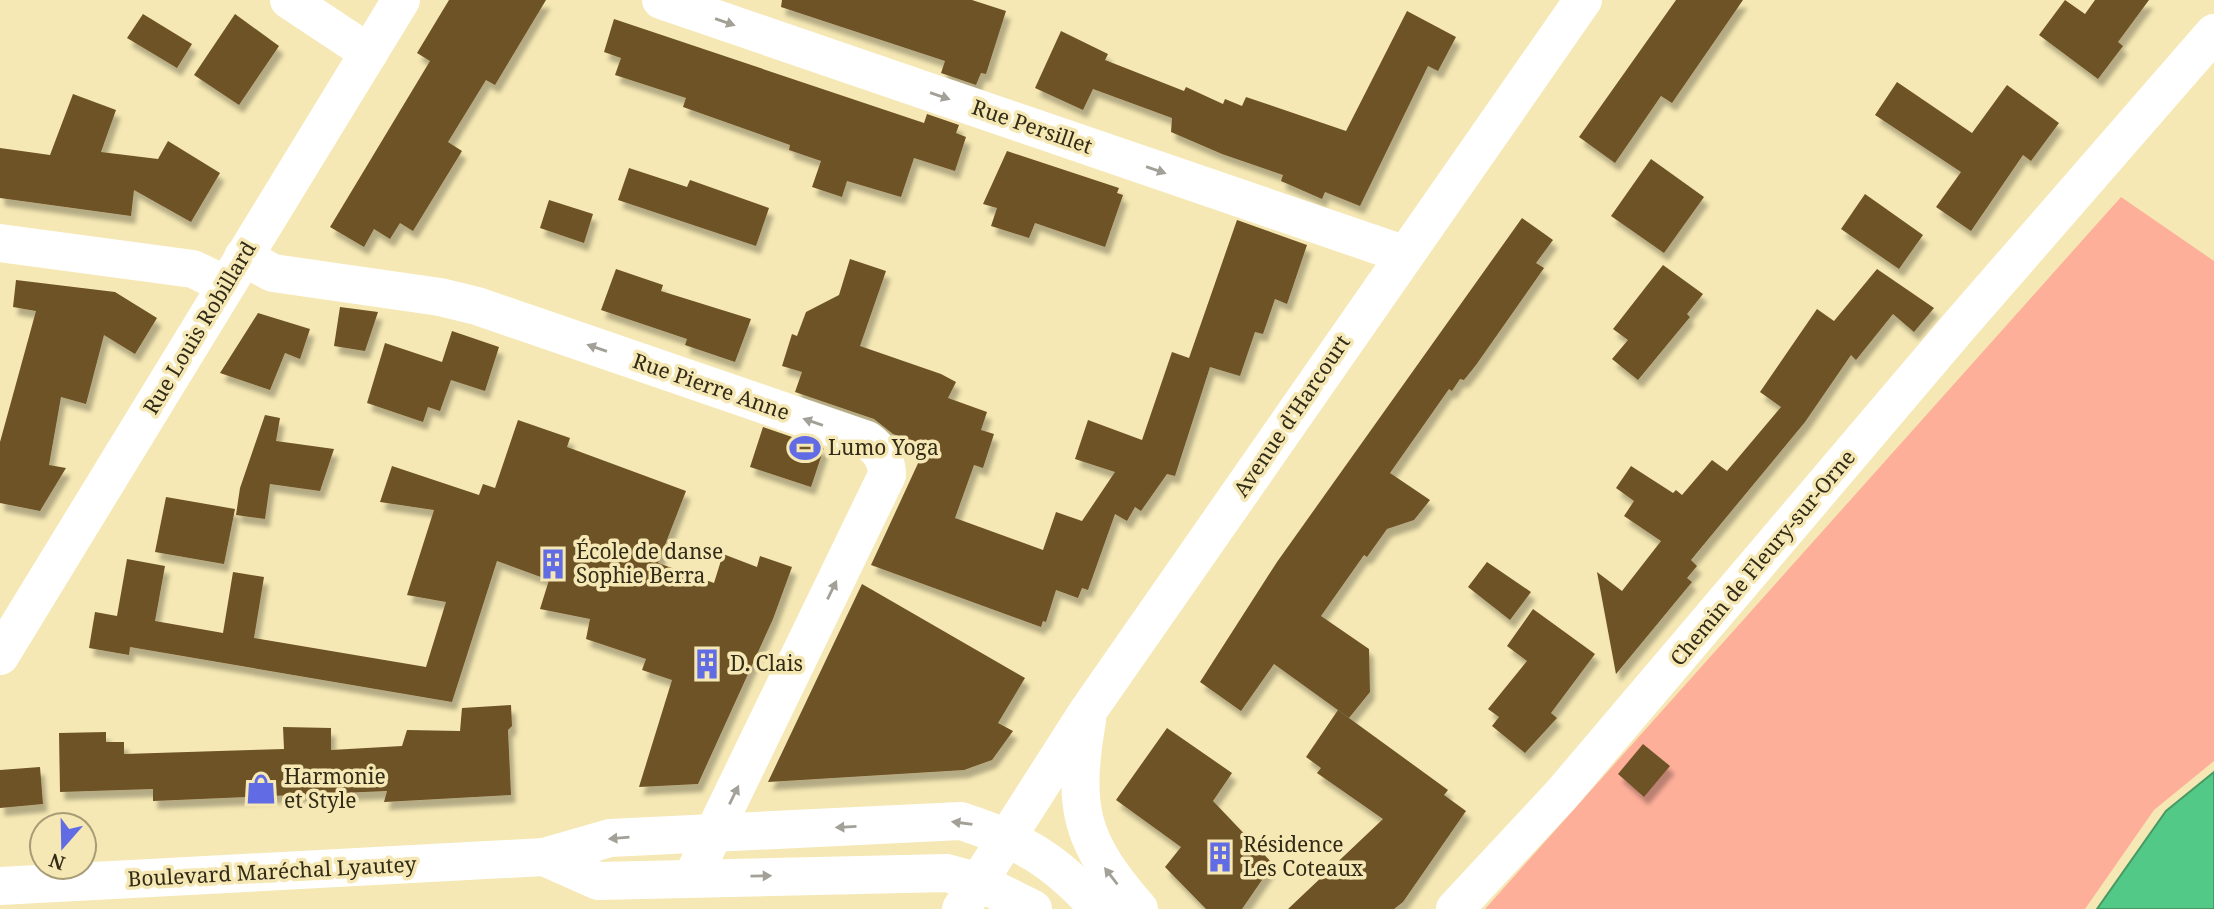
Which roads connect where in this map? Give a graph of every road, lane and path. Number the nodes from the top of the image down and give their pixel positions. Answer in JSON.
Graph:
{"nodes":[{"id":1,"x":289,"y":0,"type":"edge"},
{"id":2,"x":401,"y":0,"type":"edge"},
{"id":3,"x":661,"y":0,"type":"edge"},
{"id":4,"x":1579,"y":1,"type":"edge"},
{"id":5,"x":2214,"y":33,"type":"edge"},
{"id":6,"x":369,"y":53,"type":"junction"},
{"id":7,"x":0,"y":243,"type":"edge"},
{"id":8,"x":1403,"y":254,"type":"junction"},
{"id":9,"x":235,"y":271,"type":"junction"},
{"id":10,"x":0,"y":656,"type":"edge"},
{"id":11,"x":1088,"y":711,"type":"junction"},
{"id":12,"x":716,"y":833,"type":"junction"},
{"id":13,"x":1008,"y":836,"type":"junction"},
{"id":14,"x":544,"y":857,"type":"junction"},
{"id":15,"x":692,"y":878,"type":"junction"},
{"id":16,"x":0,"y":886,"type":"edge"},
{"id":17,"x":970,"y":895,"type":"edge"},
{"id":18,"x":1033,"y":909,"type":"edge"},
{"id":19,"x":1099,"y":909,"type":"edge"},
{"id":20,"x":1139,"y":909,"type":"edge"},
{"id":21,"x":1455,"y":909,"type":"edge"}],
"edges":[{"from":1,"to":6,"type":"street"},
{"from":2,"to":6,"type":"street","name":"Rue Louis Robillard"},
{"from":3,"to":8,"type":"street","name":"Rue Persillet","one_way":true},
{"from":4,"to":8,"type":"street","name":"Avenue d'Harcourt"},
{"from":5,"to":21,"type":"street","name":"Chemin de Fleury-sur-Orne"},
{"from":6,"to":9,"type":"street","name":"Rue Louis Robillard"},
{"from":7,"to":9,"type":"street"},
{"from":8,"to":11,"type":"street","name":"Avenue d'Harcourt"},
{"from":9,"to":10,"type":"street","name":"Rue Louis Robillard"},
{"from":12,"to":9,"type":"street","name":"Rue Pierre Anne","one_way":true},
{"from":11,"to":13,"type":"street","name":"Avenue d'Harcourt"},
{"from":20,"to":11,"type":"street","one_way":true},
{"from":13,"to":12,"type":"street","name":"Boulevard Maréchal Lyautey","one_way":true},
{"from":12,"to":14,"type":"street","name":"Boulevard Maréchal Lyautey","one_way":true},
{"from":12,"to":15,"type":"street","name":"Rue Pierre Anne"},
{"from":13,"to":17,"type":"street","name":"Avenue d'Harcourt"},
{"from":13,"to":19,"type":"street","name":"Boulevard Maréchal Lyautey"},
{"from":14,"to":15,"type":"street","name":"Boulevard Maréchal Lyautey"},
{"from":14,"to":16,"type":"street","name":"Boulevard Maréchal Lyautey"},
{"from":15,"to":17,"type":"street","name":"Boulevard Maréchal Lyautey","one_way":true},
{"from":17,"to":18,"type":"street","name":"Boulevard Maréchal Lyautey"}]}
